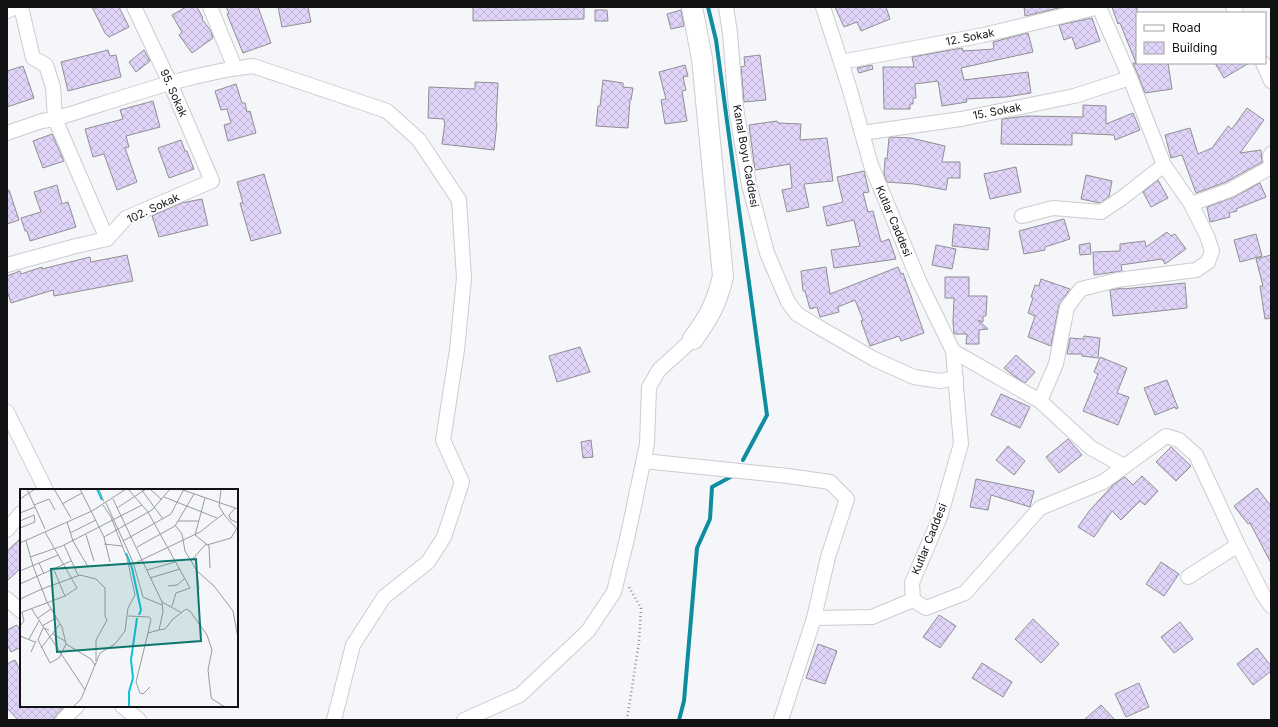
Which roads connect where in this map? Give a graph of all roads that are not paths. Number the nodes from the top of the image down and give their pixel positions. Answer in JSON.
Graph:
{"nodes":[{"id":1,"x":16,"y":7,"type":"edge"},
{"id":2,"x":21,"y":7,"type":"edge"},
{"id":3,"x":134,"y":7,"type":"edge"},
{"id":4,"x":210,"y":7,"type":"edge"},
{"id":5,"x":692,"y":7,"type":"edge"},
{"id":6,"x":726,"y":7,"type":"edge"},
{"id":7,"x":823,"y":7,"type":"edge"},
{"id":8,"x":1099,"y":7,"type":"edge"},
{"id":9,"x":7,"y":11,"type":"edge"},
{"id":10,"x":840,"y":62,"type":"junction"},
{"id":11,"x":1263,"y":64,"type":"edge"},
{"id":12,"x":235,"y":68,"type":"junction"},
{"id":13,"x":1130,"y":78,"type":"junction"},
{"id":14,"x":1271,"y":81,"type":"edge"},
{"id":15,"x":170,"y":83,"type":"junction"},
{"id":16,"x":55,"y":119,"type":"junction"},
{"id":17,"x":7,"y":133,"type":"edge"},
{"id":18,"x":862,"y":133,"type":"junction"},
{"id":19,"x":1271,"y":154,"type":"edge"},
{"id":20,"x":1271,"y":163,"type":"edge"},
{"id":21,"x":1164,"y":165,"type":"junction"},
{"id":22,"x":1271,"y":167,"type":"edge"},
{"id":23,"x":212,"y":181,"type":"joint"},
{"id":24,"x":1191,"y":204,"type":"junction"},
{"id":25,"x":1022,"y":216,"type":"dead end"},
{"id":26,"x":107,"y":239,"type":"junction"},
{"id":27,"x":7,"y":265,"type":"edge"},
{"id":28,"x":693,"y":339,"type":"joint"},
{"id":29,"x":953,"y":351,"type":"junction"},
{"id":30,"x":975,"y":364,"type":"junction"},
{"id":31,"x":955,"y":372,"type":"junction"},
{"id":32,"x":1040,"y":401,"type":"junction"},
{"id":33,"x":7,"y":412,"type":"edge"},
{"id":34,"x":12,"y":432,"type":"edge"},
{"id":35,"x":644,"y":461,"type":"junction"},
{"id":36,"x":1124,"y":466,"type":"junction"},
{"id":37,"x":43,"y":489,"type":"edge"},
{"id":38,"x":20,"y":514,"type":"edge"},
{"id":39,"x":7,"y":530,"type":"edge"},
{"id":40,"x":1238,"y":545,"type":"junction"},
{"id":41,"x":1188,"y":577,"type":"dead end"},
{"id":42,"x":7,"y":599,"type":"edge"},
{"id":43,"x":913,"y":600,"type":"junction"},
{"id":44,"x":1271,"y":606,"type":"edge"},
{"id":45,"x":20,"y":610,"type":"edge"},
{"id":46,"x":814,"y":618,"type":"junction"},
{"id":47,"x":76,"y":707,"type":"edge"},
{"id":48,"x":123,"y":707,"type":"edge"},
{"id":49,"x":63,"y":720,"type":"edge"},
{"id":50,"x":139,"y":720,"type":"edge"},
{"id":51,"x":334,"y":720,"type":"edge"},
{"id":52,"x":464,"y":720,"type":"edge"},
{"id":53,"x":781,"y":720,"type":"edge"}],
"edges":[{"from":1,"to":9,"type":"street"},
{"from":2,"to":16,"type":"street"},
{"from":3,"to":15,"type":"street","name":"95. Sokak"},
{"from":4,"to":12,"type":"street"},
{"from":5,"to":28,"type":"street"},
{"from":6,"to":31,"type":"street","name":"Kanal Boyu Caddesi"},
{"from":7,"to":10,"type":"street","name":"Kutlar Caddesi"},
{"from":8,"to":10,"type":"street","name":"12. Sokak"},
{"from":8,"to":13,"type":"street"},
{"from":10,"to":18,"type":"street","name":"Kutlar Caddesi"},
{"from":11,"to":14,"type":"street"},
{"from":12,"to":15,"type":"street"},
{"from":12,"to":51,"type":"street"},
{"from":13,"to":18,"type":"street","name":"15. Sokak"},
{"from":13,"to":21,"type":"street"},
{"from":15,"to":16,"type":"street"},
{"from":15,"to":23,"type":"street","name":"95. Sokak"},
{"from":16,"to":17,"type":"street"},
{"from":16,"to":26,"type":"street"},
{"from":18,"to":29,"type":"street","name":"Kutlar Caddesi"},
{"from":19,"to":20,"type":"street"},
{"from":21,"to":24,"type":"street"},
{"from":21,"to":25,"type":"street"},
{"from":22,"to":24,"type":"street"},
{"from":23,"to":26,"type":"street","name":"102. Sokak"},
{"from":24,"to":32,"type":"street"},
{"from":26,"to":27,"type":"street"},
{"from":28,"to":35,"type":"street"},
{"from":29,"to":30,"type":"street"},
{"from":29,"to":31,"type":"street","name":"Kutlar Caddesi"},
{"from":30,"to":31,"type":"street","name":"Kanal Boyu Caddesi"},
{"from":30,"to":32,"type":"street"},
{"from":31,"to":43,"type":"street","name":"Kutlar Caddesi"},
{"from":32,"to":36,"type":"street"},
{"from":33,"to":34,"type":"street"},
{"from":34,"to":37,"type":"street"},
{"from":35,"to":46,"type":"street"},
{"from":35,"to":52,"type":"street"},
{"from":36,"to":40,"type":"street"},
{"from":36,"to":43,"type":"street"},
{"from":38,"to":39,"type":"street"},
{"from":40,"to":41,"type":"street"},
{"from":40,"to":44,"type":"street"},
{"from":42,"to":45,"type":"street"},
{"from":43,"to":46,"type":"street"},
{"from":46,"to":53,"type":"street"},
{"from":47,"to":49,"type":"street"},
{"from":48,"to":50,"type":"street"}]}
